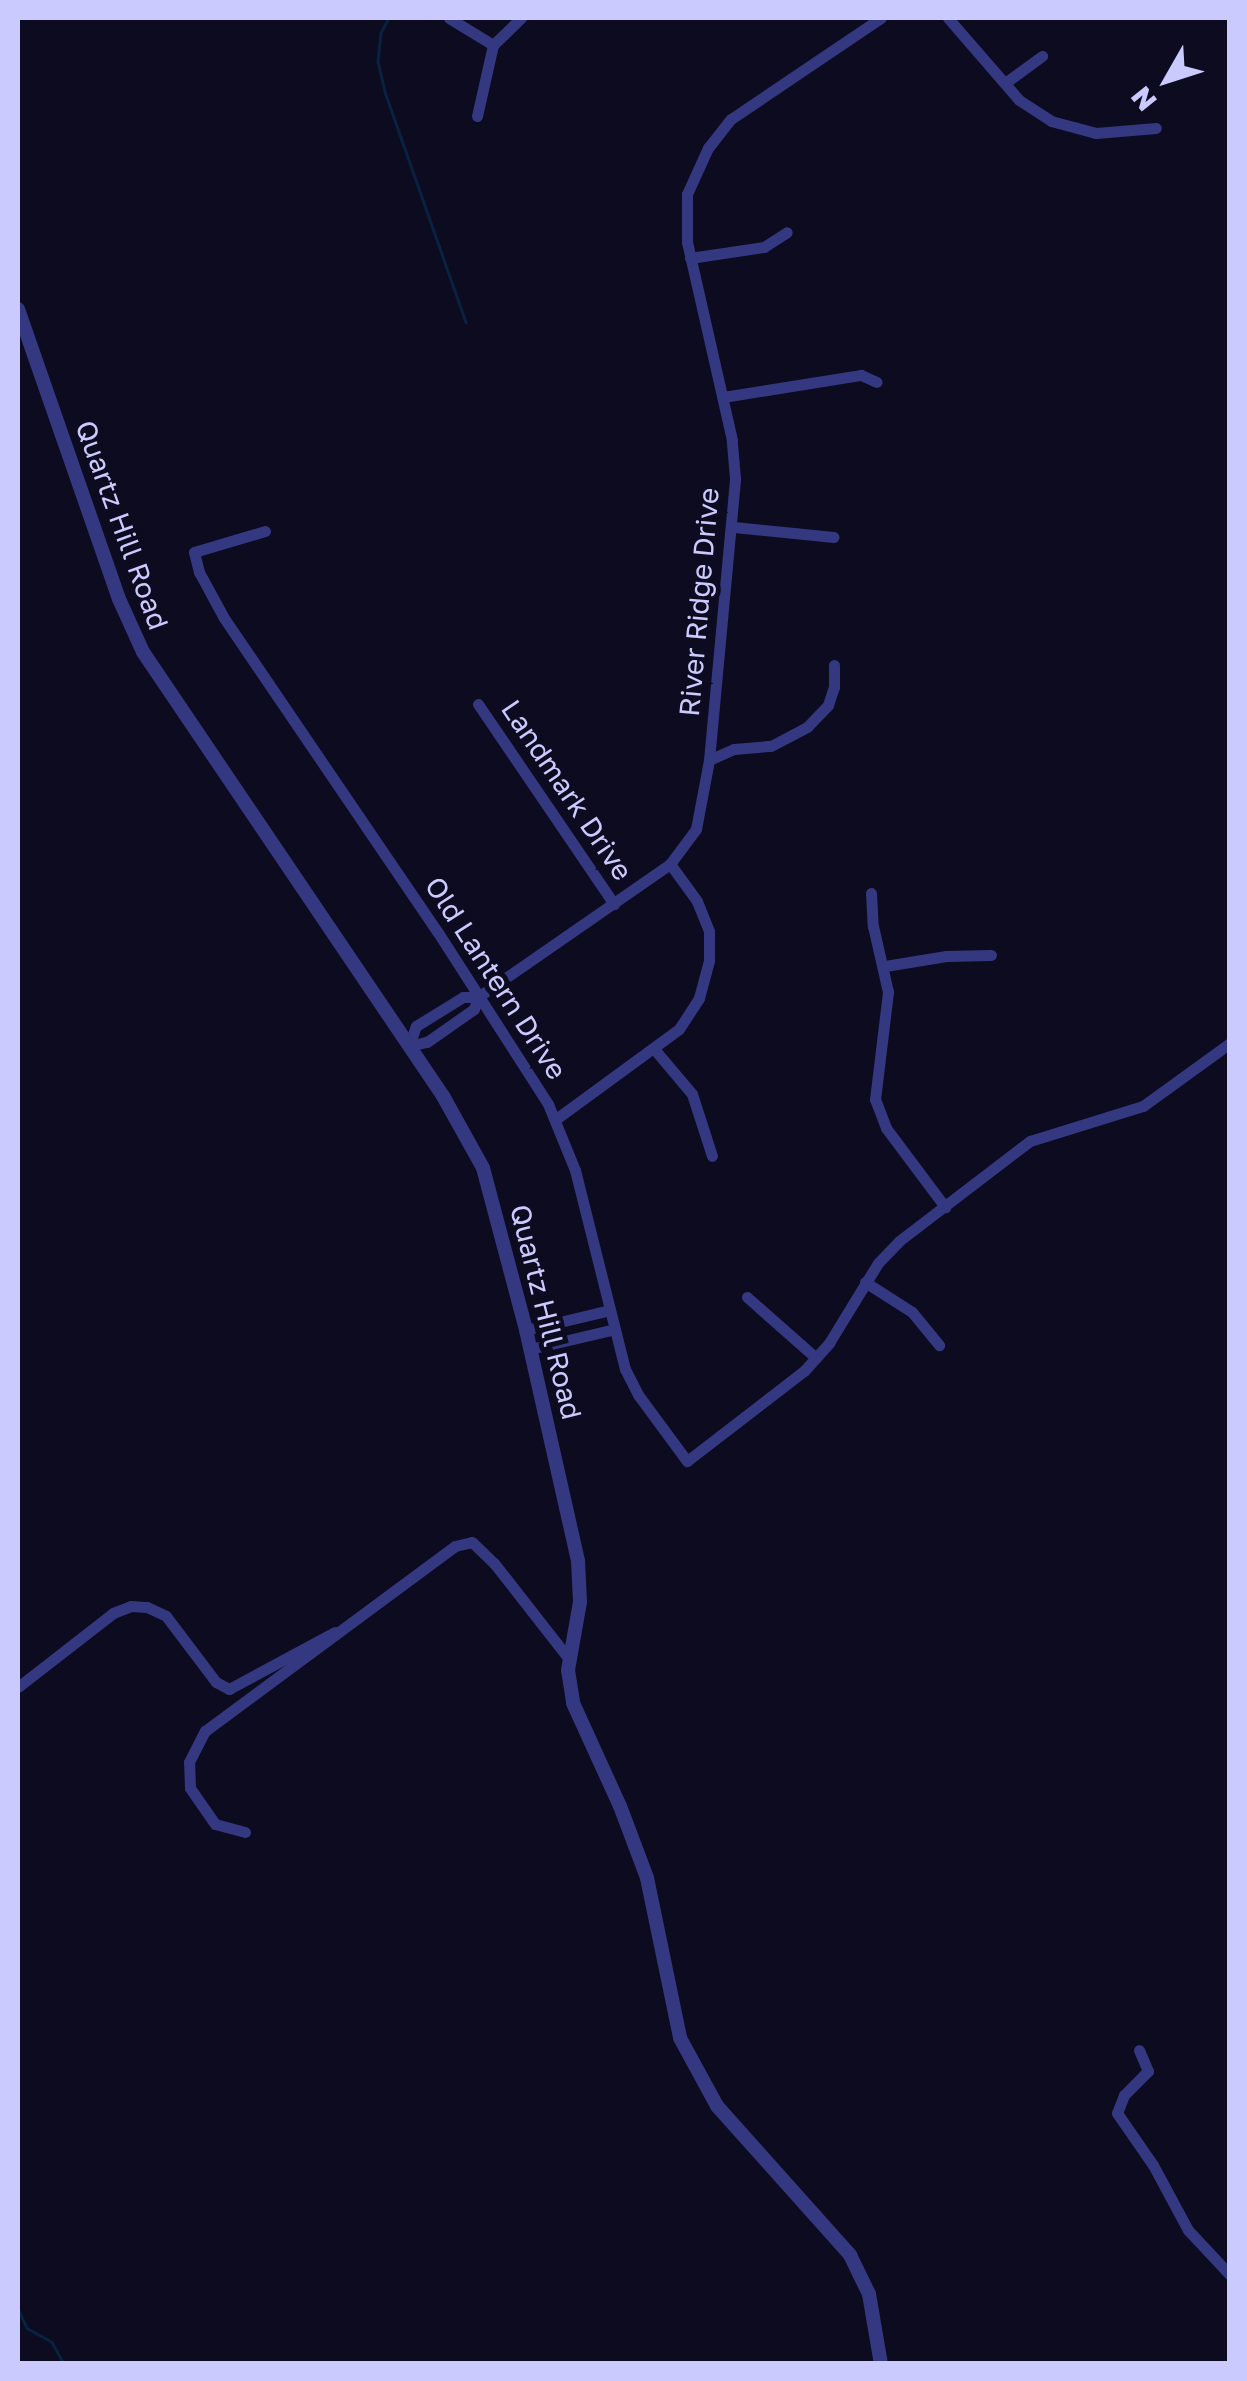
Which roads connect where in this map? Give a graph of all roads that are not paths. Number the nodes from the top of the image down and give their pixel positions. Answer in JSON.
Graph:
{"nodes":[{"id":1,"x":449,"y":18,"type":"edge"},
{"id":2,"x":521,"y":18,"type":"edge"},
{"id":3,"x":880,"y":18,"type":"edge"},
{"id":4,"x":948,"y":18,"type":"edge"},
{"id":5,"x":493,"y":45,"type":"junction"},
{"id":6,"x":1042,"y":56,"type":"dead end"},
{"id":7,"x":1005,"y":83,"type":"junction"},
{"id":8,"x":476,"y":116,"type":"dead end"},
{"id":9,"x":1156,"y":128,"type":"dead end"},
{"id":10,"x":788,"y":232,"type":"dead end"},
{"id":11,"x":690,"y":258,"type":"junction"},
{"id":12,"x":18,"y":309,"type":"edge"},
{"id":13,"x":877,"y":382,"type":"dead end"},
{"id":14,"x":722,"y":397,"type":"junction"},
{"id":15,"x":734,"y":527,"type":"junction"},
{"id":16,"x":265,"y":531,"type":"dead end"},
{"id":17,"x":834,"y":536,"type":"dead end"},
{"id":18,"x":834,"y":664,"type":"dead end"},
{"id":19,"x":478,"y":704,"type":"dead end"},
{"id":20,"x":709,"y":760,"type":"junction"},
{"id":21,"x":670,"y":864,"type":"junction"},
{"id":22,"x":871,"y":892,"type":"dead end"},
{"id":23,"x":614,"y":904,"type":"junction"},
{"id":24,"x":991,"y":955,"type":"dead end"},
{"id":25,"x":885,"y":966,"type":"junction"},
{"id":26,"x":478,"y":997,"type":"junction"},
{"id":27,"x":1230,"y":1043,"type":"edge"},
{"id":28,"x":409,"y":1046,"type":"junction"},
{"id":29,"x":656,"y":1050,"type":"junction"},
{"id":30,"x":556,"y":1119,"type":"junction"},
{"id":31,"x":712,"y":1156,"type":"dead end"},
{"id":32,"x":944,"y":1207,"type":"junction"},
{"id":33,"x":866,"y":1282,"type":"junction"},
{"id":34,"x":748,"y":1298,"type":"dead end"},
{"id":35,"x":610,"y":1310,"type":"junction"},
{"id":36,"x":615,"y":1329,"type":"junction"},
{"id":37,"x":526,"y":1330,"type":"junction"},
{"id":38,"x":939,"y":1345,"type":"dead end"},
{"id":39,"x":530,"y":1349,"type":"junction"},
{"id":40,"x":816,"y":1358,"type":"junction"},
{"id":41,"x":344,"y":1630,"type":"junction"},
{"id":42,"x":569,"y":1659,"type":"junction"},
{"id":43,"x":18,"y":1687,"type":"edge"},
{"id":44,"x":246,"y":1832,"type":"dead end"},
{"id":45,"x":1139,"y":2050,"type":"dead end"},
{"id":46,"x":1230,"y":2275,"type":"edge"},
{"id":47,"x":881,"y":2364,"type":"edge"}],
"edges":[{"from":1,"to":5,"type":"street"},
{"from":2,"to":5,"type":"street"},
{"from":3,"to":11,"type":"street","name":"River Ridge Drive"},
{"from":4,"to":7,"type":"street"},
{"from":5,"to":8,"type":"street"},
{"from":6,"to":7,"type":"street"},
{"from":7,"to":9,"type":"street"},
{"from":10,"to":11,"type":"street"},
{"from":11,"to":14,"type":"street","name":"River Ridge Drive"},
{"from":12,"to":28,"type":"street","name":"Quartz Hill Road"},
{"from":13,"to":14,"type":"street"},
{"from":14,"to":15,"type":"street","name":"River Ridge Drive"},
{"from":15,"to":17,"type":"street"},
{"from":15,"to":20,"type":"street","name":"River Ridge Drive"},
{"from":16,"to":26,"type":"street","name":"Old Lantern Drive"},
{"from":18,"to":20,"type":"street"},
{"from":19,"to":23,"type":"street","name":"Landmark Drive"},
{"from":20,"to":21,"type":"street","name":"River Ridge Drive"},
{"from":21,"to":23,"type":"street","name":"River Ridge Drive"},
{"from":21,"to":29,"type":"street"},
{"from":22,"to":25,"type":"street"},
{"from":23,"to":26,"type":"street","name":"River Ridge Drive"},
{"from":24,"to":25,"type":"street"},
{"from":25,"to":32,"type":"street"},
{"from":26,"to":28,"type":"street","name":"River Ridge Drive"},
{"from":26,"to":28,"type":"street","name":"River Ridge Drive"},
{"from":26,"to":30,"type":"street","name":"Old Lantern Drive"},
{"from":27,"to":32,"type":"street"},
{"from":28,"to":37,"type":"street","name":"Quartz Hill Road"},
{"from":29,"to":30,"type":"street"},
{"from":29,"to":31,"type":"street"},
{"from":30,"to":35,"type":"street","name":"Old Lantern Drive"},
{"from":32,"to":33,"type":"street"},
{"from":33,"to":38,"type":"street"},
{"from":33,"to":40,"type":"street"},
{"from":34,"to":40,"type":"street"},
{"from":35,"to":36,"type":"street","name":"Old Lantern Drive"},
{"from":35,"to":37,"type":"street"},
{"from":36,"to":39,"type":"street"},
{"from":36,"to":40,"type":"street","name":"Old Lantern Drive"},
{"from":37,"to":39,"type":"street","name":"Quartz Hill Road"},
{"from":39,"to":42,"type":"street","name":"Quartz Hill Road"},
{"from":41,"to":42,"type":"street"},
{"from":41,"to":43,"type":"street"},
{"from":41,"to":44,"type":"street"},
{"from":42,"to":47,"type":"street","name":"Quartz Hill Road"},
{"from":45,"to":46,"type":"street"}]}
